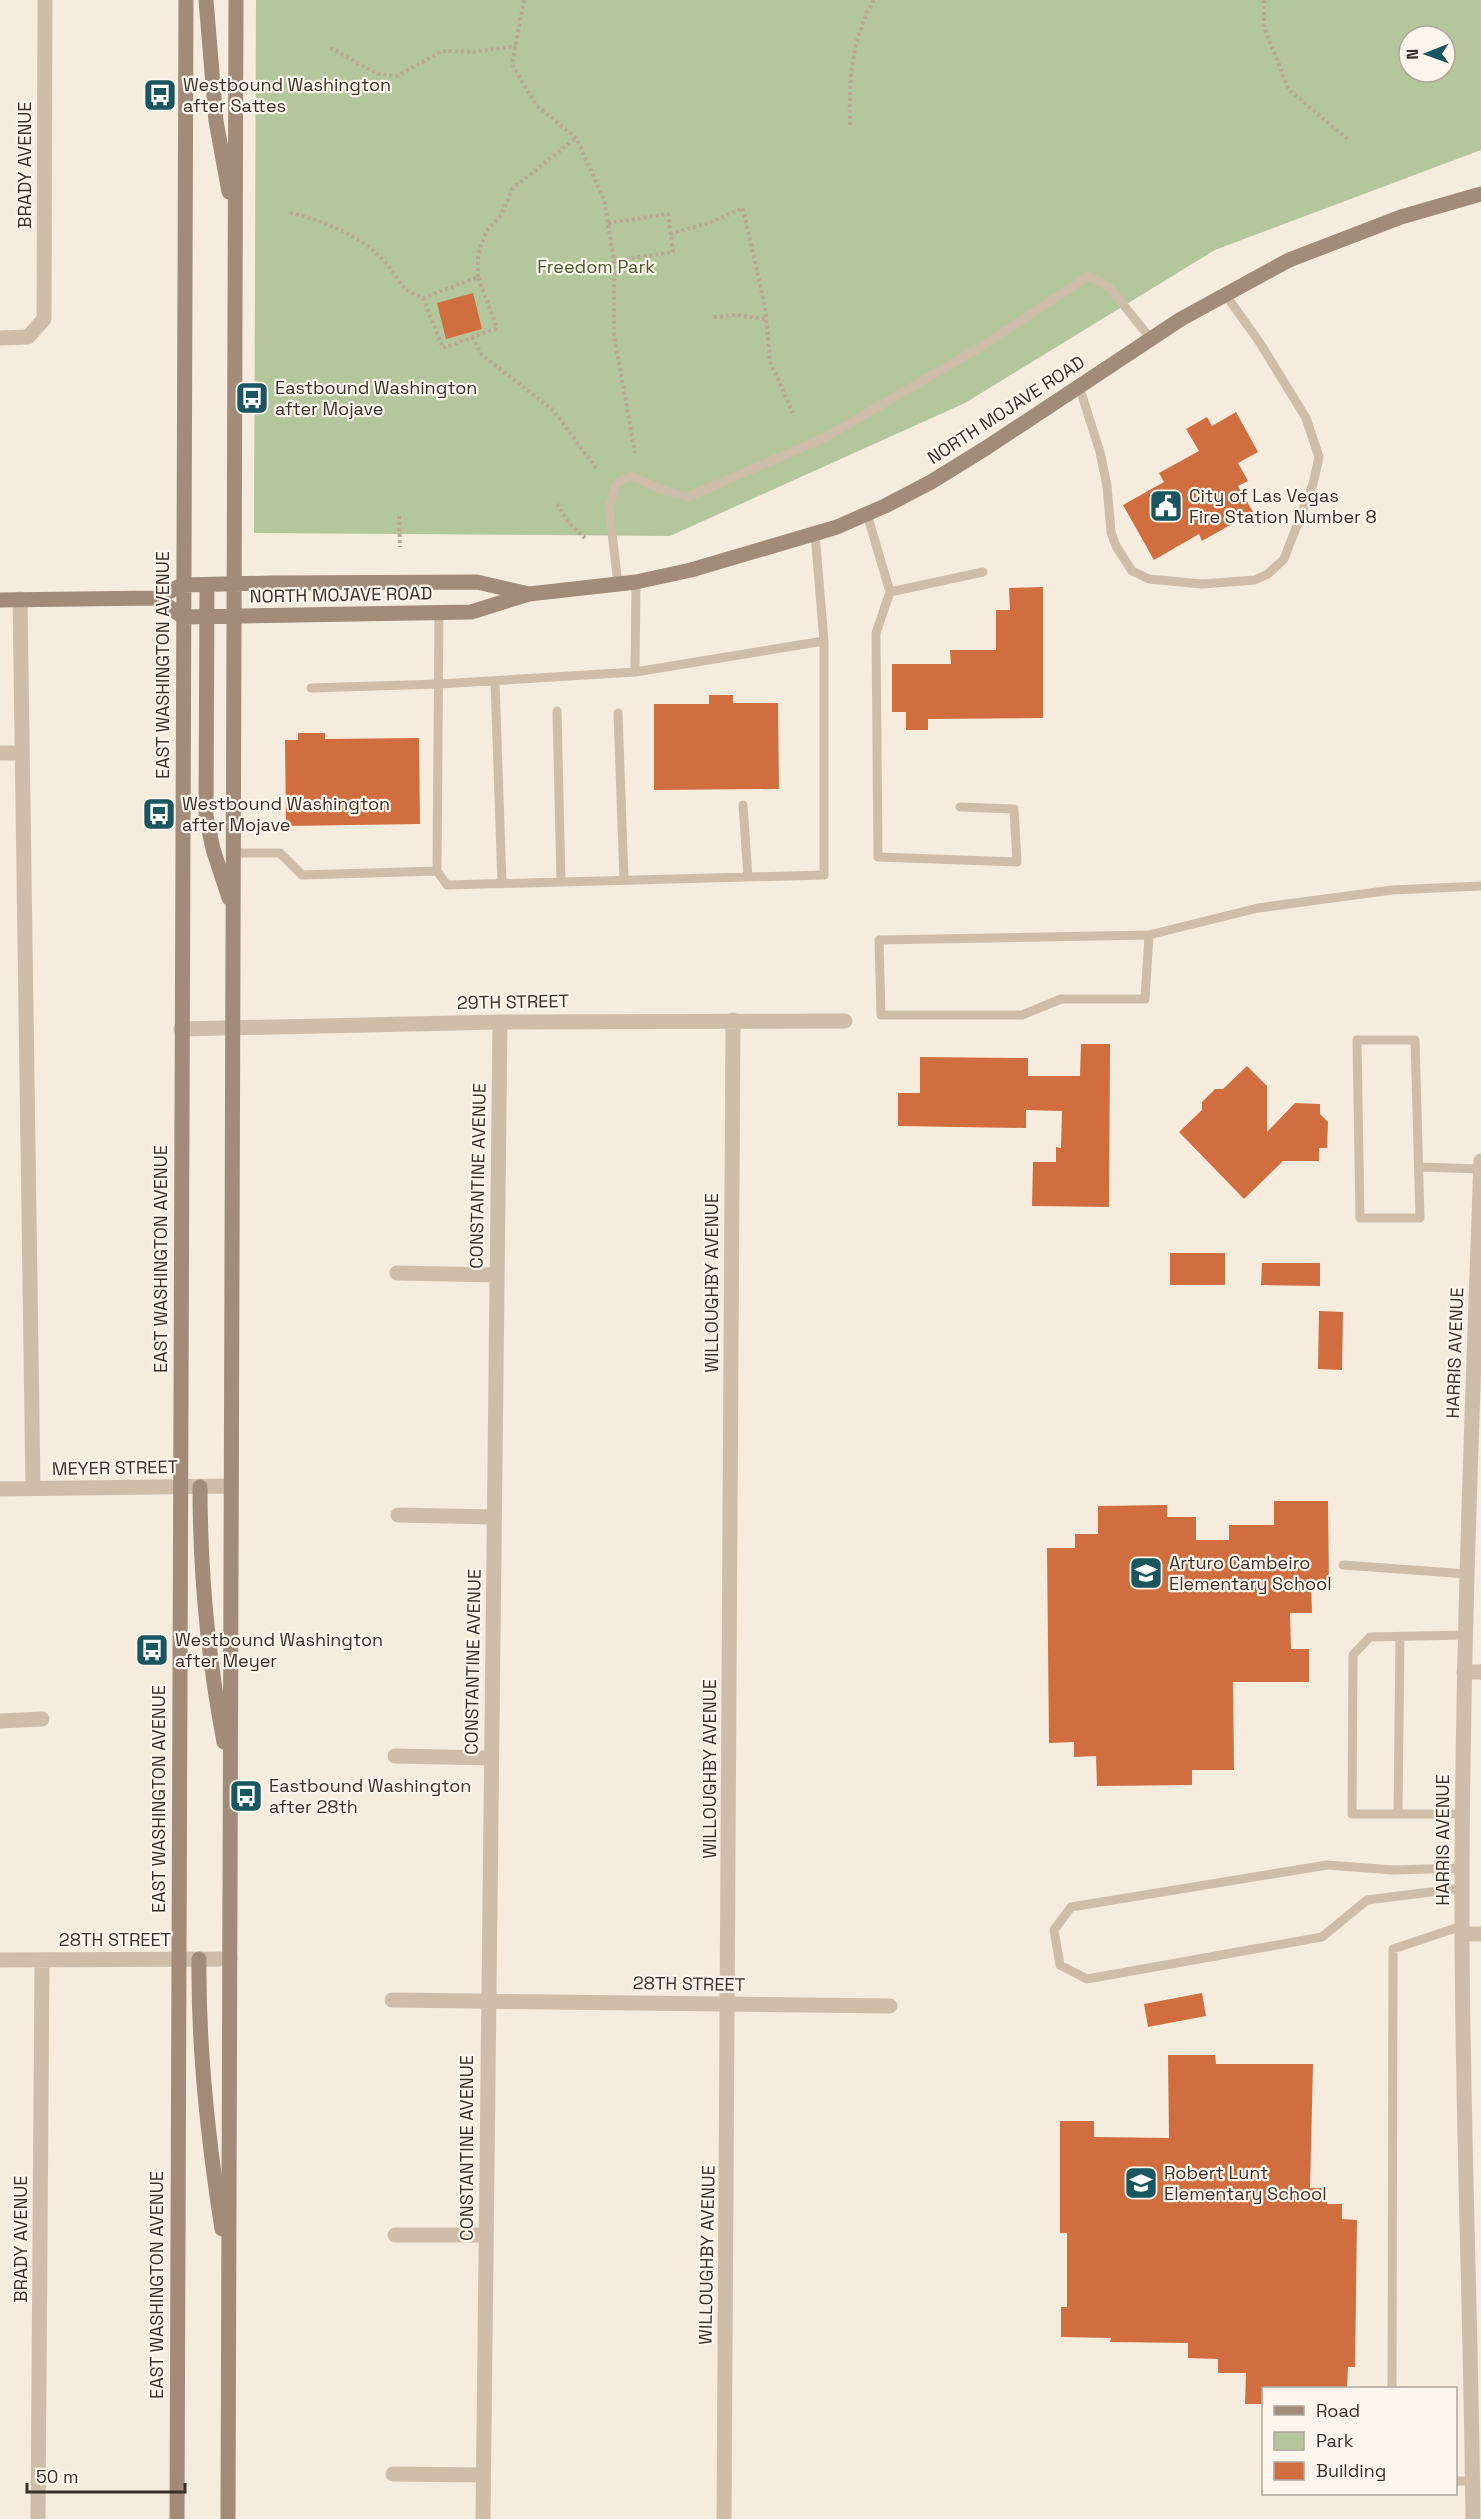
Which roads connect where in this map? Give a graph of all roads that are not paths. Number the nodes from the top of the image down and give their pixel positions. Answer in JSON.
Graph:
{"nodes":[{"id":1,"x":45,"y":0,"type":"edge"},
{"id":2,"x":186,"y":0,"type":"edge"},
{"id":3,"x":206,"y":0,"type":"edge"},
{"id":4,"x":236,"y":0,"type":"edge"},
{"id":5,"x":1481,"y":194,"type":"edge"},
{"id":6,"x":236,"y":227,"type":"junction"},
{"id":7,"x":1226,"y":294,"type":"junction"},
{"id":8,"x":0,"y":338,"type":"edge"},
{"id":9,"x":1151,"y":339,"type":"junction"},
{"id":10,"x":1079,"y":386,"type":"junction"},
{"id":11,"x":867,"y":514,"type":"junction"},
{"id":12,"x":814,"y":534,"type":"junction"},
{"id":13,"x":983,"y":572,"type":"dead end"},
{"id":14,"x":636,"y":582,"type":"junction"},
{"id":15,"x":234,"y":584,"type":"junction"},
{"id":16,"x":618,"y":584,"type":"junction"},
{"id":17,"x":182,"y":585,"type":"junction"},
{"id":18,"x":207,"y":585,"type":"junction"},
{"id":19,"x":890,"y":592,"type":"junction"},
{"id":20,"x":529,"y":594,"type":"junction"},
{"id":21,"x":157,"y":598,"type":"junction"},
{"id":22,"x":20,"y":599,"type":"junction"},
{"id":23,"x":0,"y":600,"type":"edge"},
{"id":24,"x":440,"y":613,"type":"junction"},
{"id":25,"x":234,"y":616,"type":"junction"},
{"id":26,"x":183,"y":617,"type":"junction"},
{"id":27,"x":207,"y":617,"type":"junction"},
{"id":28,"x":824,"y":641,"type":"junction"},
{"id":29,"x":635,"y":672,"type":"junction"},
{"id":30,"x":495,"y":681,"type":"junction"},
{"id":31,"x":439,"y":684,"type":"junction"},
{"id":32,"x":310,"y":688,"type":"dead end"},
{"id":33,"x":557,"y":711,"type":"dead end"},
{"id":34,"x":618,"y":713,"type":"dead end"},
{"id":35,"x":0,"y":753,"type":"edge"},
{"id":36,"x":22,"y":753,"type":"junction"},
{"id":37,"x":743,"y":805,"type":"dead end"},
{"id":38,"x":960,"y":807,"type":"dead end"},
{"id":39,"x":233,"y":853,"type":"junction"},
{"id":40,"x":437,"y":871,"type":"junction"},
{"id":41,"x":748,"y":877,"type":"junction"},
{"id":42,"x":624,"y":880,"type":"junction"},
{"id":43,"x":561,"y":882,"type":"junction"},
{"id":44,"x":502,"y":884,"type":"junction"},
{"id":45,"x":1481,"y":886,"type":"edge"},
{"id":46,"x":233,"y":909,"type":"junction"},
{"id":47,"x":1149,"y":935,"type":"junction"},
{"id":48,"x":733,"y":1020,"type":"junction"},
{"id":49,"x":845,"y":1021,"type":"dead end"},
{"id":50,"x":500,"y":1022,"type":"junction"},
{"id":51,"x":233,"y":1027,"type":"junction"},
{"id":52,"x":181,"y":1029,"type":"junction"},
{"id":53,"x":1481,"y":1161,"type":"edge"},
{"id":54,"x":1420,"y":1167,"type":"junction"},
{"id":55,"x":1481,"y":1169,"type":"edge"},
{"id":56,"x":397,"y":1273,"type":"dead end"},
{"id":57,"x":497,"y":1275,"type":"junction"},
{"id":58,"x":231,"y":1486,"type":"junction"},
{"id":59,"x":181,"y":1487,"type":"junction"},
{"id":60,"x":200,"y":1487,"type":"junction"},
{"id":61,"x":33,"y":1488,"type":"junction"},
{"id":62,"x":0,"y":1489,"type":"edge"},
{"id":63,"x":398,"y":1515,"type":"dead end"},
{"id":64,"x":494,"y":1517,"type":"junction"},
{"id":65,"x":1343,"y":1565,"type":"dead end"},
{"id":66,"x":1468,"y":1574,"type":"junction"},
{"id":67,"x":1466,"y":1635,"type":"junction"},
{"id":68,"x":1400,"y":1636,"type":"junction"},
{"id":69,"x":1464,"y":1672,"type":"junction"},
{"id":70,"x":1481,"y":1672,"type":"edge"},
{"id":71,"x":42,"y":1719,"type":"dead end"},
{"id":72,"x":0,"y":1721,"type":"edge"},
{"id":73,"x":395,"y":1756,"type":"dead end"},
{"id":74,"x":491,"y":1758,"type":"junction"},
{"id":75,"x":231,"y":1781,"type":"junction"},
{"id":76,"x":1398,"y":1814,"type":"junction"},
{"id":77,"x":1463,"y":1814,"type":"junction"},
{"id":78,"x":1463,"y":1868,"type":"junction"},
{"id":79,"x":1463,"y":1888,"type":"junction"},
{"id":80,"x":1462,"y":1930,"type":"junction"},
{"id":81,"x":1481,"y":1934,"type":"edge"},
{"id":82,"x":177,"y":1959,"type":"junction"},
{"id":83,"x":199,"y":1959,"type":"junction"},
{"id":84,"x":230,"y":1959,"type":"junction"},
{"id":85,"x":0,"y":1960,"type":"edge"},
{"id":86,"x":42,"y":1960,"type":"junction"},
{"id":87,"x":392,"y":2000,"type":"dead end"},
{"id":88,"x":487,"y":2001,"type":"junction"},
{"id":89,"x":728,"y":2004,"type":"junction"},
{"id":90,"x":890,"y":2006,"type":"dead end"},
{"id":91,"x":1465,"y":2179,"type":"junction"},
{"id":92,"x":1481,"y":2179,"type":"edge"},
{"id":93,"x":395,"y":2235,"type":"dead end"},
{"id":94,"x":486,"y":2235,"type":"junction"},
{"id":95,"x":229,"y":2280,"type":"junction"},
{"id":96,"x":1392,"y":2387,"type":"edge"},
{"id":97,"x":1477,"y":2461,"type":"edge"},
{"id":98,"x":393,"y":2474,"type":"dead end"},
{"id":99,"x":483,"y":2475,"type":"junction"},
{"id":100,"x":1457,"y":2481,"type":"edge"},
{"id":101,"x":1473,"y":2481,"type":"junction"},
{"id":102,"x":38,"y":2519,"type":"edge"},
{"id":103,"x":177,"y":2519,"type":"edge"},
{"id":104,"x":228,"y":2519,"type":"edge"},
{"id":105,"x":483,"y":2519,"type":"edge"},
{"id":106,"x":724,"y":2519,"type":"edge"},
{"id":107,"x":1473,"y":2519,"type":"edge"}],
"edges":[{"from":1,"to":8,"type":"street","name":"BRADY AVENUE"},
{"from":2,"to":17,"type":"main road","name":"EAST WASHINGTON AVENUE"},
{"from":3,"to":6,"type":"main road"},
{"from":4,"to":6,"type":"main road"},
{"from":5,"to":7,"type":"main road","name":"NORTH MOJAVE ROAD"},
{"from":6,"to":15,"type":"main road"},
{"from":7,"to":9,"type":"main road","name":"NORTH MOJAVE ROAD"},
{"from":7,"to":10,"type":"lane"},
{"from":9,"to":10,"type":"main road","name":"NORTH MOJAVE ROAD"},
{"from":9,"to":16,"type":"lane"},
{"from":10,"to":11,"type":"main road","name":"NORTH MOJAVE ROAD"},
{"from":11,"to":12,"type":"main road","name":"NORTH MOJAVE ROAD"},
{"from":11,"to":19,"type":"lane"},
{"from":12,"to":14,"type":"main road","name":"NORTH MOJAVE ROAD"},
{"from":12,"to":28,"type":"lane"},
{"from":13,"to":19,"type":"lane"},
{"from":14,"to":16,"type":"main road","name":"NORTH MOJAVE ROAD"},
{"from":14,"to":29,"type":"lane"},
{"from":15,"to":18,"type":"main road","name":"NORTH MOJAVE ROAD"},
{"from":15,"to":20,"type":"main road","name":"NORTH MOJAVE ROAD"},
{"from":15,"to":25,"type":"main road"},
{"from":16,"to":20,"type":"main road","name":"NORTH MOJAVE ROAD"},
{"from":17,"to":18,"type":"main road","name":"NORTH MOJAVE ROAD"},
{"from":17,"to":21,"type":"main road","name":"NORTH MOJAVE ROAD"},
{"from":17,"to":26,"type":"main road","name":"EAST WASHINGTON AVENUE"},
{"from":18,"to":27,"type":"main road"},
{"from":19,"to":38,"type":"lane"},
{"from":20,"to":24,"type":"main road","name":"NORTH MOJAVE ROAD"},
{"from":21,"to":22,"type":"main road","name":"NORTH MOJAVE ROAD"},
{"from":21,"to":26,"type":"main road"},
{"from":22,"to":23,"type":"main road","name":"NORTH MOJAVE ROAD"},
{"from":22,"to":36,"type":"street"},
{"from":24,"to":25,"type":"main road","name":"NORTH MOJAVE ROAD"},
{"from":24,"to":31,"type":"lane"},
{"from":25,"to":27,"type":"main road","name":"NORTH MOJAVE ROAD"},
{"from":25,"to":39,"type":"main road"},
{"from":26,"to":27,"type":"main road","name":"NORTH MOJAVE ROAD"},
{"from":26,"to":52,"type":"main road","name":"EAST WASHINGTON AVENUE"},
{"from":27,"to":46,"type":"main road"},
{"from":28,"to":29,"type":"lane"},
{"from":28,"to":41,"type":"lane"},
{"from":29,"to":30,"type":"lane"},
{"from":30,"to":31,"type":"lane"},
{"from":30,"to":44,"type":"lane"},
{"from":31,"to":32,"type":"lane"},
{"from":31,"to":40,"type":"lane"},
{"from":33,"to":43,"type":"lane"},
{"from":34,"to":42,"type":"lane"},
{"from":35,"to":36,"type":"street"},
{"from":36,"to":61,"type":"street"},
{"from":37,"to":41,"type":"lane"},
{"from":39,"to":40,"type":"lane"},
{"from":39,"to":46,"type":"main road"},
{"from":40,"to":44,"type":"lane"},
{"from":41,"to":42,"type":"lane"},
{"from":42,"to":43,"type":"lane"},
{"from":43,"to":44,"type":"lane"},
{"from":45,"to":47,"type":"lane"},
{"from":46,"to":51,"type":"main road"},
{"from":47,"to":47,"type":"lane"},
{"from":48,"to":49,"type":"street","name":"29TH STREET"},
{"from":48,"to":50,"type":"street","name":"29TH STREET"},
{"from":48,"to":89,"type":"street","name":"WILLOUGHBY AVENUE"},
{"from":50,"to":51,"type":"street","name":"29TH STREET"},
{"from":50,"to":57,"type":"street","name":"CONSTANTINE AVENUE"},
{"from":51,"to":52,"type":"street","name":"29TH STREET"},
{"from":51,"to":58,"type":"main road"},
{"from":52,"to":59,"type":"main road","name":"EAST WASHINGTON AVENUE"},
{"from":53,"to":55,"type":"street","name":"HARRIS AVENUE"},
{"from":54,"to":54,"type":"lane"},
{"from":54,"to":55,"type":"lane"},
{"from":55,"to":66,"type":"street","name":"HARRIS AVENUE"},
{"from":56,"to":57,"type":"street"},
{"from":57,"to":64,"type":"street","name":"CONSTANTINE AVENUE"},
{"from":58,"to":60,"type":"street","name":"MEYER STREET"},
{"from":58,"to":75,"type":"main road"},
{"from":59,"to":60,"type":"street","name":"MEYER STREET"},
{"from":59,"to":61,"type":"street","name":"MEYER STREET"},
{"from":59,"to":82,"type":"main road","name":"EAST WASHINGTON AVENUE"},
{"from":60,"to":75,"type":"main road"},
{"from":61,"to":62,"type":"street","name":"MEYER STREET"},
{"from":63,"to":64,"type":"street"},
{"from":64,"to":74,"type":"street","name":"CONSTANTINE AVENUE"},
{"from":65,"to":66,"type":"lane"},
{"from":66,"to":67,"type":"street","name":"HARRIS AVENUE"},
{"from":67,"to":68,"type":"lane"},
{"from":67,"to":69,"type":"street","name":"HARRIS AVENUE"},
{"from":68,"to":76,"type":"lane"},
{"from":68,"to":76,"type":"lane"},
{"from":69,"to":70,"type":"street"},
{"from":69,"to":77,"type":"street","name":"HARRIS AVENUE"},
{"from":71,"to":72,"type":"street"},
{"from":73,"to":74,"type":"street"},
{"from":74,"to":88,"type":"street","name":"CONSTANTINE AVENUE"},
{"from":75,"to":84,"type":"main road"},
{"from":76,"to":77,"type":"lane"},
{"from":77,"to":78,"type":"street","name":"HARRIS AVENUE"},
{"from":78,"to":79,"type":"street","name":"HARRIS AVENUE"},
{"from":78,"to":79,"type":"lane"},
{"from":79,"to":80,"type":"street","name":"HARRIS AVENUE"},
{"from":80,"to":81,"type":"street"},
{"from":80,"to":91,"type":"street","name":"HARRIS AVENUE"},
{"from":80,"to":96,"type":"lane"},
{"from":82,"to":83,"type":"street","name":"28TH STREET"},
{"from":82,"to":86,"type":"street","name":"28TH STREET"},
{"from":82,"to":103,"type":"main road","name":"EAST WASHINGTON AVENUE"},
{"from":83,"to":84,"type":"street","name":"28TH STREET"},
{"from":83,"to":95,"type":"main road"},
{"from":84,"to":95,"type":"main road"},
{"from":85,"to":86,"type":"street","name":"28TH STREET"},
{"from":86,"to":102,"type":"street","name":"BRADY AVENUE"},
{"from":87,"to":88,"type":"street","name":"28TH STREET"},
{"from":88,"to":89,"type":"street","name":"28TH STREET"},
{"from":88,"to":94,"type":"street","name":"CONSTANTINE AVENUE"},
{"from":89,"to":90,"type":"street","name":"28TH STREET"},
{"from":89,"to":106,"type":"street","name":"WILLOUGHBY AVENUE"},
{"from":91,"to":92,"type":"street"},
{"from":91,"to":97,"type":"street","name":"HARRIS AVENUE"},
{"from":93,"to":94,"type":"street"},
{"from":94,"to":99,"type":"street","name":"CONSTANTINE AVENUE"},
{"from":95,"to":104,"type":"main road"},
{"from":97,"to":101,"type":"street","name":"HARRIS AVENUE"},
{"from":98,"to":99,"type":"street"},
{"from":99,"to":105,"type":"street","name":"CONSTANTINE AVENUE"},
{"from":100,"to":101,"type":"lane"},
{"from":101,"to":107,"type":"street","name":"HARRIS AVENUE"}]}
